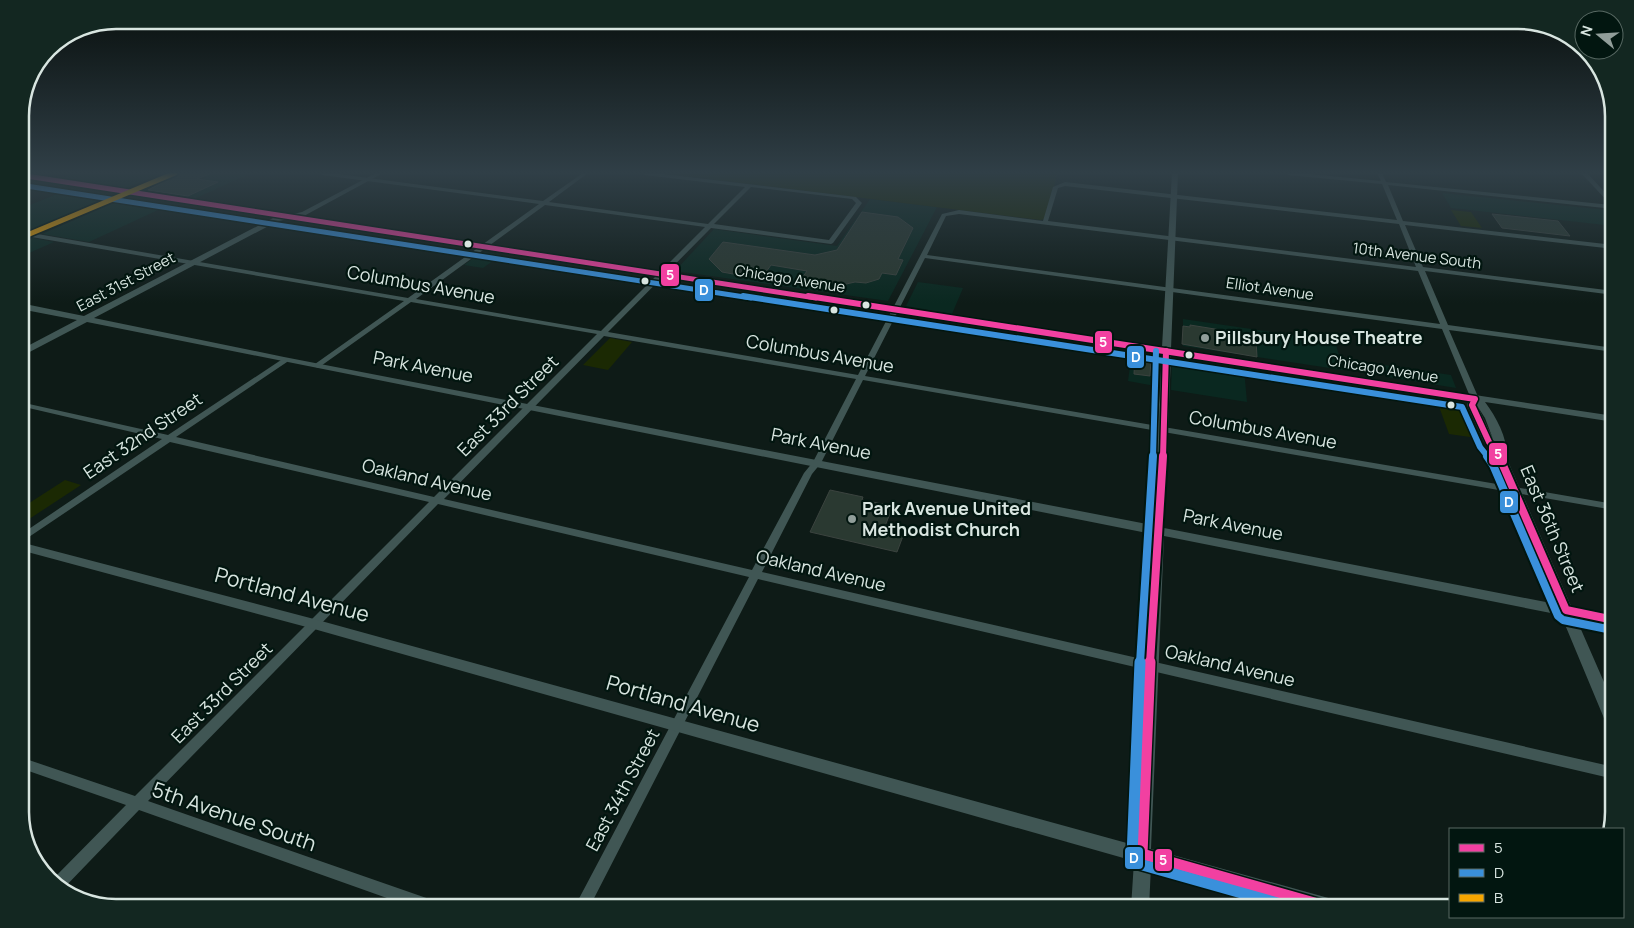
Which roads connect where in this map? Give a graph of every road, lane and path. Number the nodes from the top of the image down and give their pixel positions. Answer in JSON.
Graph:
{"nodes":[{"id":1,"x":67,"y":216,"type":"edge"},
{"id":2,"x":286,"y":216,"type":"edge"},
{"id":3,"x":293,"y":216,"type":"edge"},
{"id":4,"x":526,"y":216,"type":"edge"},
{"id":5,"x":640,"y":216,"type":"edge"},
{"id":6,"x":719,"y":216,"type":"edge"},
{"id":7,"x":849,"y":216,"type":"edge"},
{"id":8,"x":943,"y":216,"type":"edge"},
{"id":9,"x":995,"y":216,"type":"edge"},
{"id":10,"x":1047,"y":216,"type":"edge"},
{"id":11,"x":1173,"y":216,"type":"edge"},
{"id":12,"x":1351,"y":216,"type":"edge"},
{"id":13,"x":1399,"y":216,"type":"edge"},
{"id":14,"x":290,"y":217,"type":"junction"},
{"id":15,"x":1045,"y":222,"type":"junction"},
{"id":16,"x":1401,"y":222,"type":"junction"},
{"id":17,"x":710,"y":226,"type":"junction"},
{"id":18,"x":29,"y":231,"type":"edge"},
{"id":19,"x":29,"y":234,"type":"edge"},
{"id":20,"x":1171,"y":238,"type":"junction"},
{"id":21,"x":1605,"y":246,"type":"edge"},
{"id":22,"x":483,"y":247,"type":"junction"},
{"id":23,"x":922,"y":256,"type":"junction"},
{"id":24,"x":193,"y":263,"type":"junction"},
{"id":25,"x":1421,"y":269,"type":"junction"},
{"id":26,"x":663,"y":274,"type":"junction"},
{"id":27,"x":1168,"y":289,"type":"junction"},
{"id":28,"x":1605,"y":292,"type":"edge"},
{"id":29,"x":410,"y":300,"type":"junction"},
{"id":30,"x":29,"y":308,"type":"edge"},
{"id":31,"x":894,"y":310,"type":"junction"},
{"id":32,"x":87,"y":319,"type":"junction"},
{"id":33,"x":1445,"y":327,"type":"junction"},
{"id":34,"x":604,"y":333,"type":"junction"},
{"id":35,"x":29,"y":349,"type":"edge"},
{"id":36,"x":1605,"y":349,"type":"edge"},
{"id":37,"x":1166,"y":351,"type":"junction"},
{"id":38,"x":284,"y":360,"type":"junction"},
{"id":39,"x":318,"y":366,"type":"junction"},
{"id":40,"x":860,"y":378,"type":"junction"},
{"id":41,"x":1475,"y":398,"type":"junction"},
{"id":42,"x":29,"y":406,"type":"edge"},
{"id":43,"x":530,"y":407,"type":"junction"},
{"id":44,"x":1605,"y":418,"type":"edge"},
{"id":45,"x":1163,"y":429,"type":"junction"},
{"id":46,"x":168,"y":439,"type":"junction"},
{"id":47,"x":817,"y":463,"type":"junction"},
{"id":48,"x":1515,"y":490,"type":"junction"},
{"id":49,"x":437,"y":500,"type":"junction"},
{"id":50,"x":1605,"y":505,"type":"edge"},
{"id":51,"x":1157,"y":529,"type":"junction"},
{"id":52,"x":29,"y":534,"type":"edge"},
{"id":53,"x":29,"y":548,"type":"edge"},
{"id":54,"x":754,"y":574,"type":"junction"},
{"id":55,"x":1566,"y":610,"type":"junction"},
{"id":56,"x":1605,"y":618,"type":"edge"},
{"id":57,"x":314,"y":624,"type":"junction"},
{"id":58,"x":1150,"y":665,"type":"junction"},
{"id":59,"x":1605,"y":702,"type":"edge"},
{"id":60,"x":677,"y":726,"type":"junction"},
{"id":61,"x":29,"y":765,"type":"edge"},
{"id":62,"x":1605,"y":771,"type":"edge"},
{"id":63,"x":136,"y":804,"type":"junction"},
{"id":64,"x":1142,"y":854,"type":"junction"},
{"id":65,"x":62,"y":880,"type":"edge"},
{"id":66,"x":409,"y":899,"type":"edge"},
{"id":67,"x":586,"y":899,"type":"edge"},
{"id":68,"x":1140,"y":899,"type":"edge"},
{"id":69,"x":1300,"y":899,"type":"edge"}],
"edges":[{"from":1,"to":18,"type":"main road"},
{"from":2,"to":14,"type":"street","name":"Chicago Avenue"},
{"from":3,"to":14,"type":"street","name":"East 31st Street"},
{"from":4,"to":22,"type":"street"},
{"from":5,"to":17,"type":"street"},
{"from":6,"to":17,"type":"street","name":"East 33rd Street"},
{"from":7,"to":17,"type":"street"},
{"from":8,"to":23,"type":"street","name":"East 34th Street"},
{"from":9,"to":15,"type":"street","name":"10th Avenue South"},
{"from":10,"to":15,"type":"street"},
{"from":11,"to":20,"type":"street"},
{"from":12,"to":16,"type":"street"},
{"from":13,"to":16,"type":"street","name":"East 36th Street"},
{"from":14,"to":22,"type":"street","name":"Chicago Avenue"},
{"from":14,"to":24,"type":"street","name":"East 31st Street"},
{"from":15,"to":20,"type":"street","name":"10th Avenue South"},
{"from":16,"to":21,"type":"street"},
{"from":16,"to":25,"type":"street","name":"East 36th Street"},
{"from":17,"to":26,"type":"street","name":"East 33rd Street"},
{"from":19,"to":24,"type":"street","name":"Columbus Avenue"},
{"from":20,"to":25,"type":"street","name":"10th Avenue South"},
{"from":20,"to":27,"type":"street"},
{"from":22,"to":26,"type":"street","name":"Chicago Avenue"},
{"from":22,"to":29,"type":"street"},
{"from":23,"to":27,"type":"street","name":"Elliot Avenue"},
{"from":23,"to":31,"type":"street","name":"East 34th Street"},
{"from":24,"to":29,"type":"street","name":"Columbus Avenue"},
{"from":24,"to":32,"type":"street","name":"East 31st Street"},
{"from":25,"to":28,"type":"street","name":"10th Avenue South"},
{"from":25,"to":33,"type":"street","name":"East 36th Street"},
{"from":26,"to":31,"type":"street","name":"Chicago Avenue"},
{"from":26,"to":34,"type":"street","name":"East 33rd Street"},
{"from":27,"to":33,"type":"street","name":"Elliot Avenue"},
{"from":27,"to":37,"type":"street"},
{"from":29,"to":34,"type":"street","name":"Columbus Avenue"},
{"from":29,"to":39,"type":"street"},
{"from":30,"to":32,"type":"street","name":"Park Avenue"},
{"from":31,"to":37,"type":"street","name":"Chicago Avenue"},
{"from":31,"to":40,"type":"street","name":"East 34th Street"},
{"from":32,"to":35,"type":"street","name":"East 31st Street"},
{"from":32,"to":38,"type":"street","name":"Park Avenue"},
{"from":33,"to":36,"type":"street","name":"Elliot Avenue"},
{"from":33,"to":41,"type":"street","name":"East 36th Street"},
{"from":34,"to":40,"type":"street","name":"Columbus Avenue"},
{"from":34,"to":43,"type":"street","name":"East 33rd Street"},
{"from":37,"to":41,"type":"street","name":"Chicago Avenue"},
{"from":37,"to":45,"type":"street"},
{"from":38,"to":39,"type":"street","name":"Park Avenue"},
{"from":38,"to":46,"type":"street","name":"East 32nd Street"},
{"from":39,"to":43,"type":"street","name":"Park Avenue"},
{"from":40,"to":45,"type":"street","name":"Columbus Avenue"},
{"from":40,"to":47,"type":"street","name":"East 34th Street"},
{"from":41,"to":44,"type":"street","name":"Chicago Avenue"},
{"from":41,"to":48,"type":"street","name":"East 36th Street"},
{"from":42,"to":46,"type":"street","name":"Oakland Avenue"},
{"from":43,"to":47,"type":"street","name":"Park Avenue"},
{"from":43,"to":49,"type":"street","name":"East 33rd Street"},
{"from":45,"to":48,"type":"street","name":"Columbus Avenue"},
{"from":45,"to":51,"type":"street"},
{"from":46,"to":49,"type":"street","name":"Oakland Avenue"},
{"from":46,"to":52,"type":"street","name":"East 32nd Street"},
{"from":47,"to":51,"type":"street","name":"Park Avenue"},
{"from":47,"to":54,"type":"street","name":"East 34th Street"},
{"from":48,"to":50,"type":"street","name":"Columbus Avenue"},
{"from":48,"to":55,"type":"street","name":"East 36th Street"},
{"from":49,"to":54,"type":"street","name":"Oakland Avenue"},
{"from":49,"to":57,"type":"street","name":"East 33rd Street"},
{"from":51,"to":55,"type":"street","name":"Park Avenue"},
{"from":51,"to":58,"type":"street"},
{"from":53,"to":57,"type":"street","name":"Portland Avenue"},
{"from":54,"to":58,"type":"street","name":"Oakland Avenue"},
{"from":54,"to":60,"type":"street","name":"East 34th Street"},
{"from":55,"to":56,"type":"street","name":"Park Avenue"},
{"from":55,"to":59,"type":"street","name":"East 36th Street"},
{"from":57,"to":60,"type":"street","name":"Portland Avenue"},
{"from":57,"to":63,"type":"street","name":"East 33rd Street"},
{"from":58,"to":62,"type":"street","name":"Oakland Avenue"},
{"from":58,"to":64,"type":"street"},
{"from":60,"to":64,"type":"street","name":"Portland Avenue"},
{"from":60,"to":67,"type":"street","name":"East 34th Street"},
{"from":61,"to":63,"type":"street","name":"5th Avenue South"},
{"from":63,"to":65,"type":"street","name":"East 33rd Street"},
{"from":63,"to":66,"type":"street","name":"5th Avenue South"},
{"from":64,"to":68,"type":"street"},
{"from":64,"to":69,"type":"street","name":"Portland Avenue"}]}
